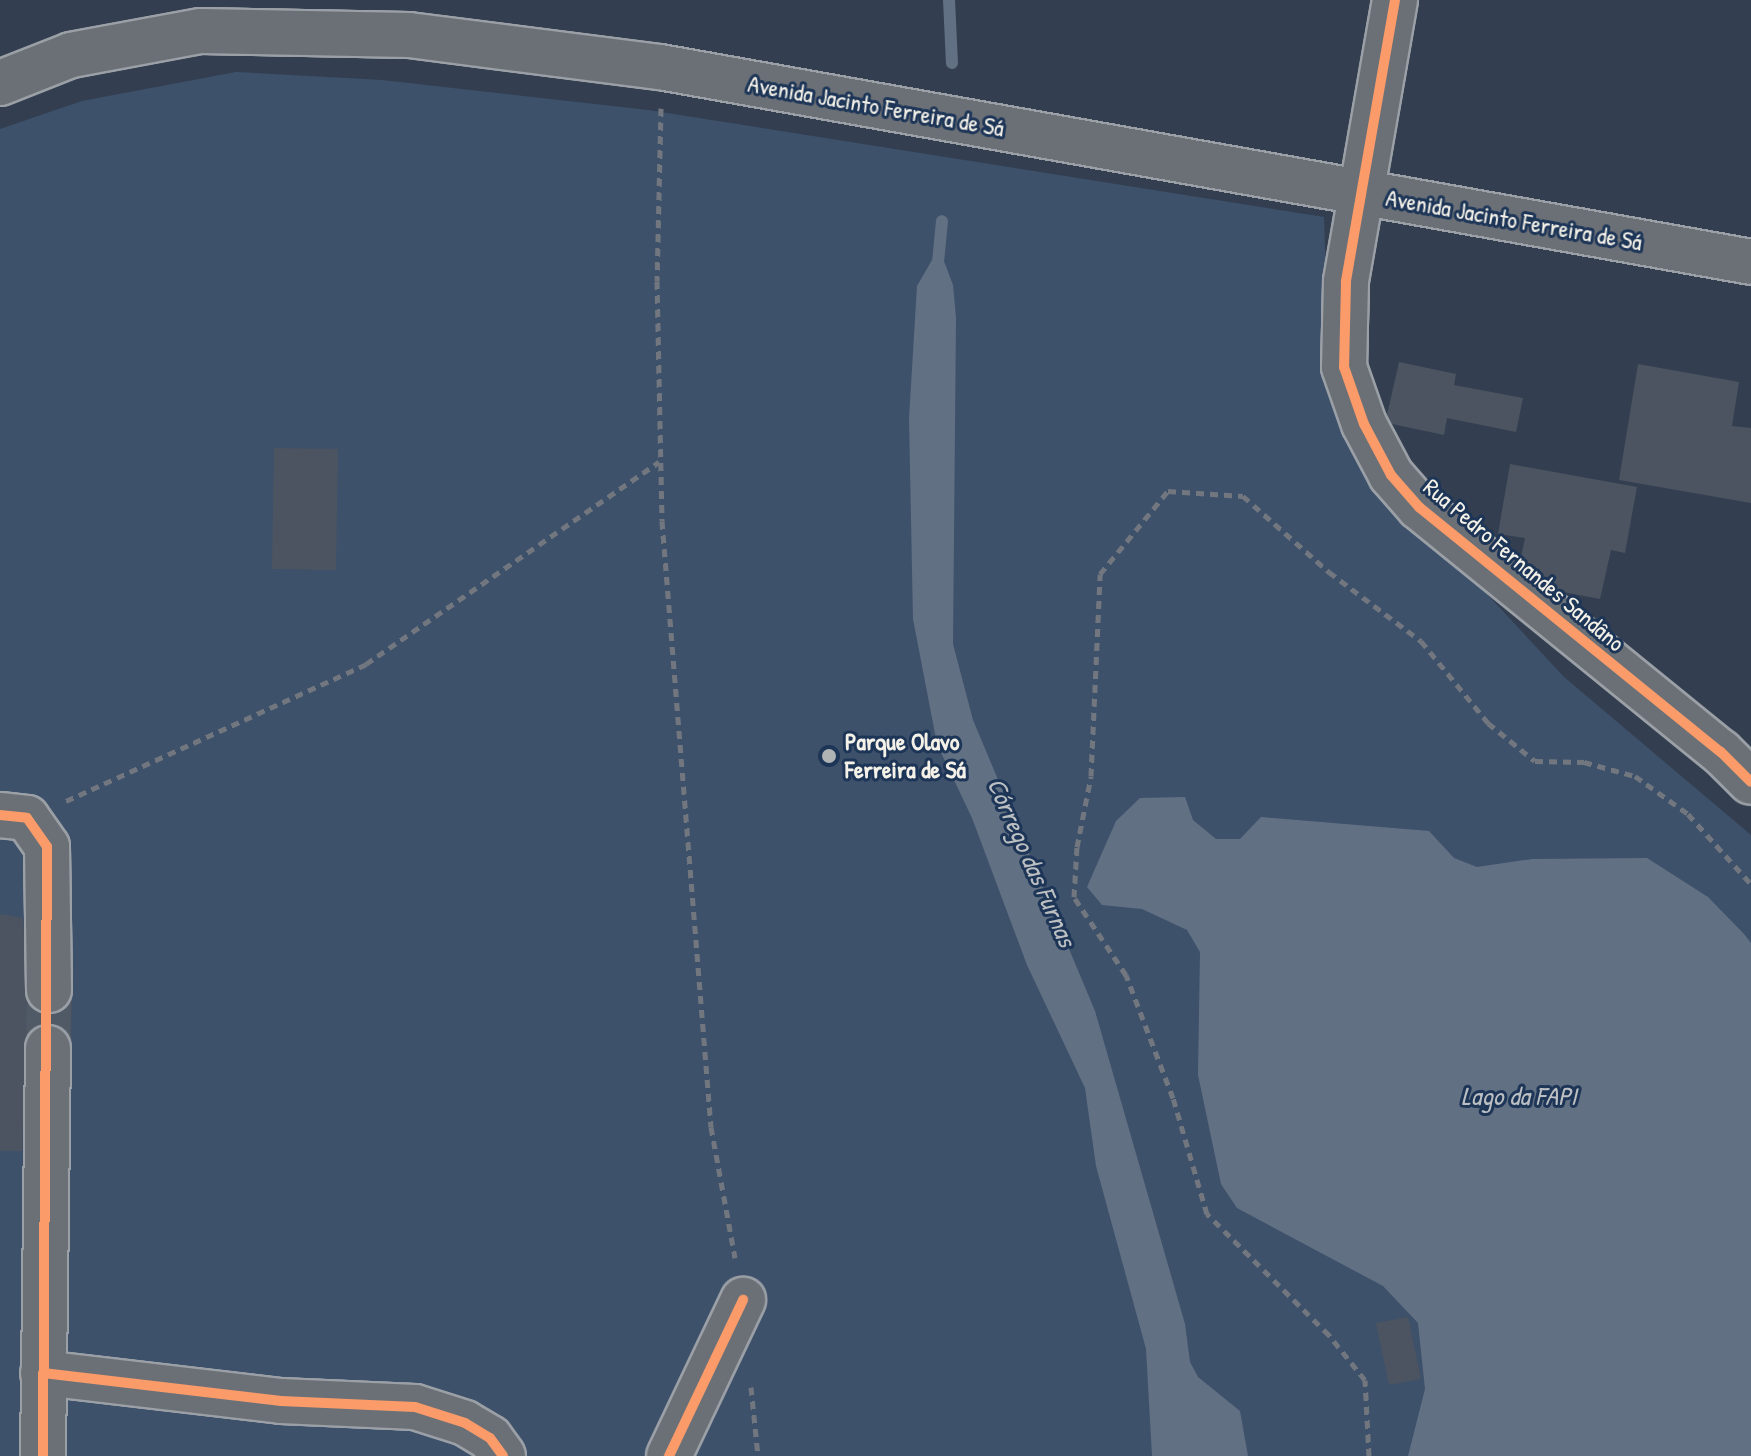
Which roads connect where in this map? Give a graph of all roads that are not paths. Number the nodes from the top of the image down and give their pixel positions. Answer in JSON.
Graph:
{"nodes":[{"id":1,"x":1395,"y":0,"type":"edge"},
{"id":2,"x":0,"y":83,"type":"edge"},
{"id":3,"x":1361,"y":192,"type":"junction"},
{"id":4,"x":1751,"y":262,"type":"edge"},
{"id":5,"x":1751,"y":782,"type":"edge"},
{"id":6,"x":13,"y":817,"type":"edge"},
{"id":7,"x":49,"y":990,"type":"tunnel mouth"},
{"id":8,"x":48,"y":1048,"type":"tunnel mouth"},
{"id":9,"x":743,"y":1300,"type":"road end"},
{"id":10,"x":43,"y":1373,"type":"junction"},
{"id":11,"x":43,"y":1456,"type":"edge"},
{"id":12,"x":503,"y":1456,"type":"edge"},
{"id":13,"x":669,"y":1456,"type":"edge"}],
"edges":[{"from":1,"to":3,"type":"street","name":"Rua Pedro Fernandes Sandâno"},
{"from":2,"to":3,"type":"street","name":"Avenida Jacinto Ferreira de Sá"},
{"from":3,"to":4,"type":"street","name":"Avenida Jacinto Ferreira de Sá"},
{"from":3,"to":5,"type":"street","name":"Rua Pedro Fernandes Sandâno"},
{"from":6,"to":7,"type":"street"},
{"from":8,"to":10,"type":"street"},
{"from":9,"to":13,"type":"street"},
{"from":10,"to":11,"type":"street"},
{"from":10,"to":12,"type":"street"}]}
